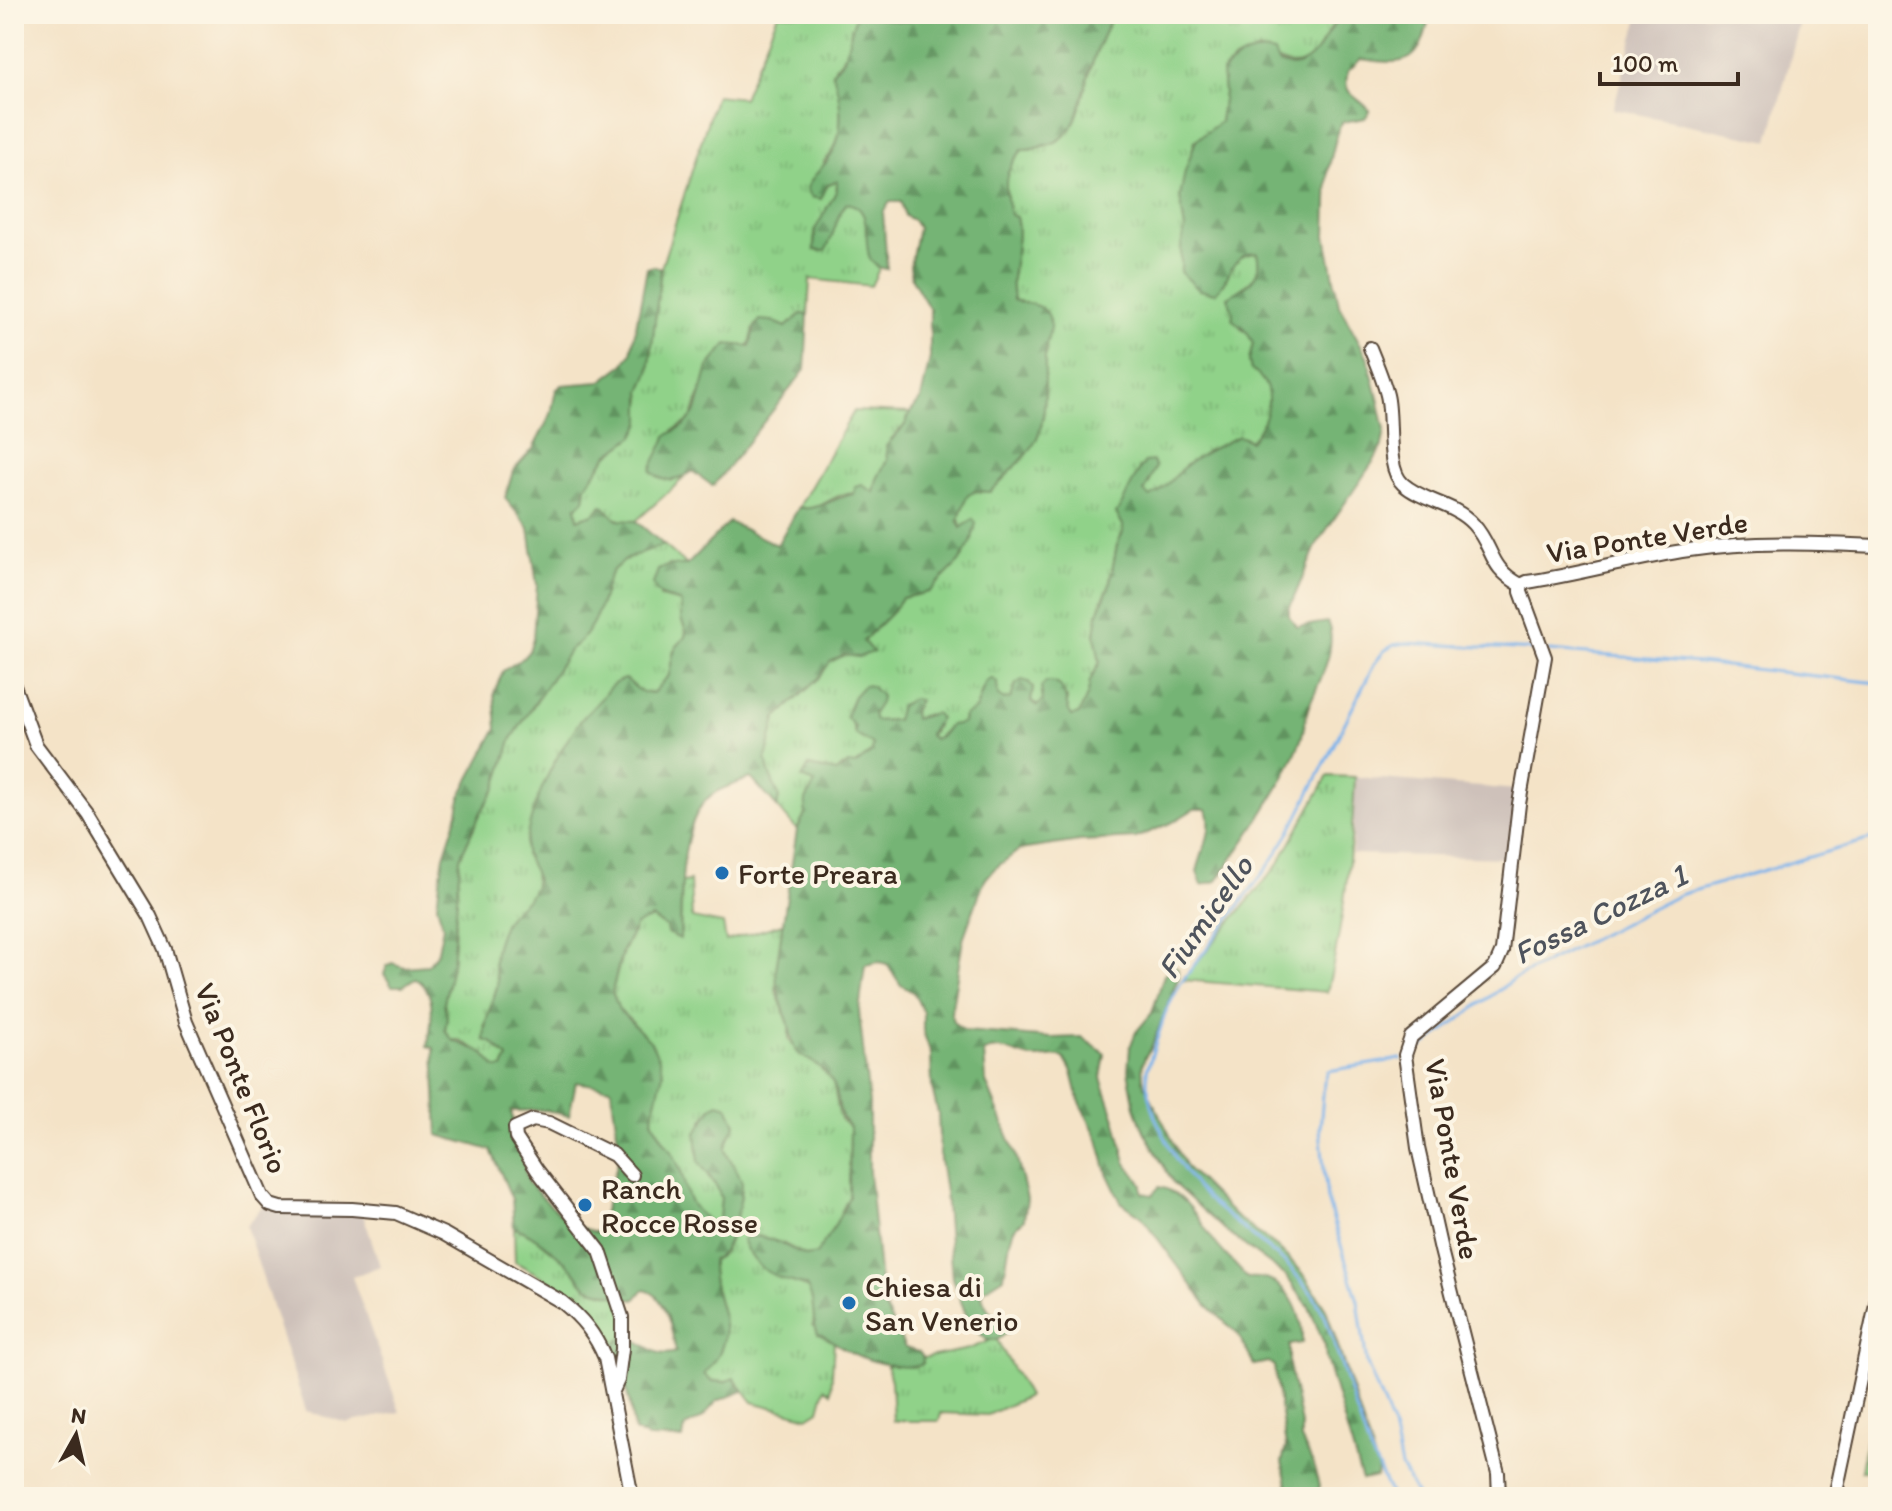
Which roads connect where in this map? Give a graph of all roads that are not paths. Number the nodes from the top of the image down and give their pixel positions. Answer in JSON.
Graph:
{"nodes":[{"id":1,"x":1370,"y":348,"type":"dead end"},
{"id":2,"x":1878,"y":546,"type":"edge"},
{"id":3,"x":1521,"y":585,"type":"junction"},
{"id":4,"x":14,"y":686,"type":"edge"},
{"id":5,"x":632,"y":1175,"type":"dead end"},
{"id":6,"x":1878,"y":1295,"type":"edge"},
{"id":7,"x":613,"y":1391,"type":"junction"},
{"id":8,"x":632,"y":1497,"type":"edge"},
{"id":9,"x":1499,"y":1497,"type":"edge"},
{"id":10,"x":1835,"y":1497,"type":"edge"}],
"edges":[{"from":1,"to":3,"type":"street","name":"Via Ponte Verde"},
{"from":2,"to":3,"type":"street","name":"Via Ponte Verde"},
{"from":3,"to":9,"type":"street","name":"Via Ponte Verde"},
{"from":4,"to":7,"type":"street","name":"Via Ponte Florio"},
{"from":5,"to":7,"type":"street","name":"Via Ponte Florio"},
{"from":6,"to":10,"type":"street"},
{"from":7,"to":8,"type":"street","name":"Via Ponte Florio"}]}
